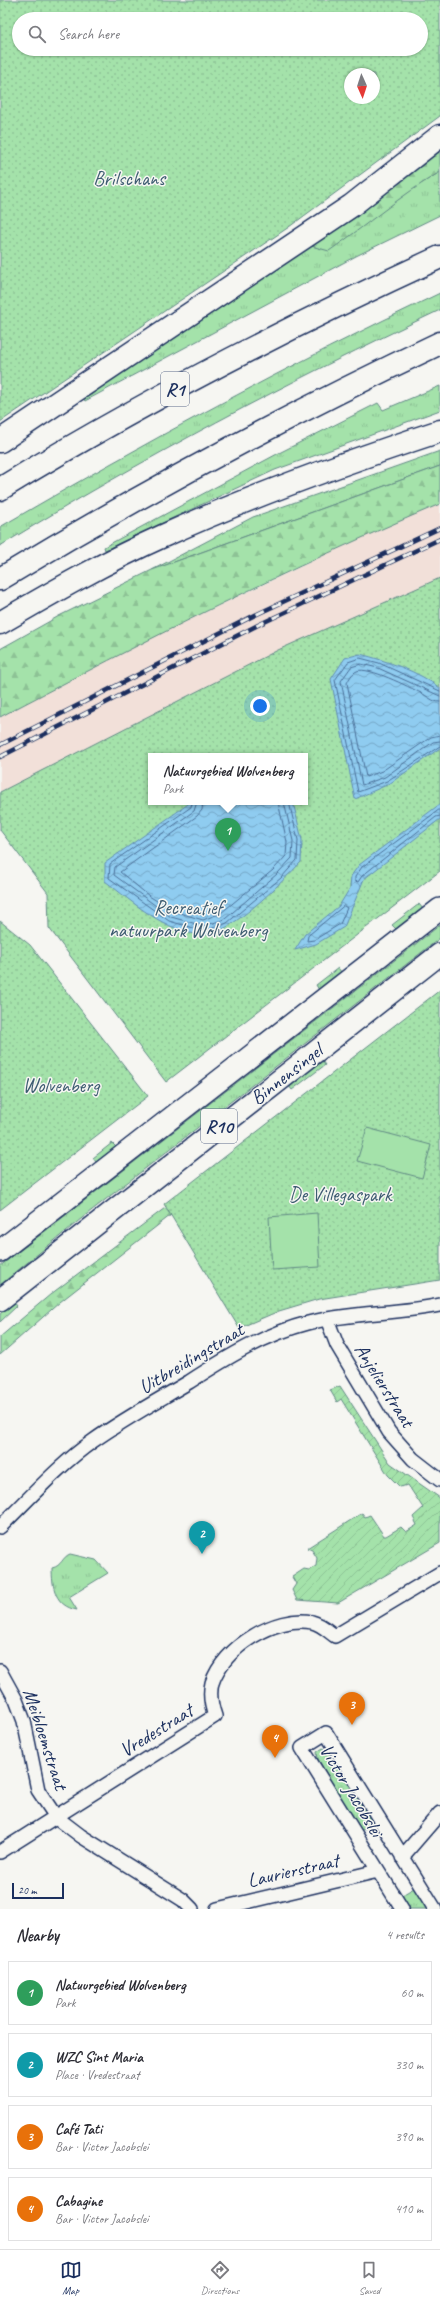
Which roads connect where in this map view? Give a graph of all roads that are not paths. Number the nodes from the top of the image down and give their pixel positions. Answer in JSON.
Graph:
{"nodes":[{"id":1,"x":440,"y":136,"type":"edge"},
{"id":2,"x":440,"y":256,"type":"edge"},
{"id":3,"x":440,"y":343,"type":"edge"},
{"id":4,"x":440,"y":431,"type":"edge"},
{"id":5,"x":0,"y":442,"type":"edge"},
{"id":6,"x":0,"y":489,"type":"edge"},
{"id":7,"x":0,"y":579,"type":"edge"},
{"id":8,"x":0,"y":622,"type":"edge"},
{"id":9,"x":440,"y":908,"type":"edge"},
{"id":10,"x":440,"y":954,"type":"edge"},
{"id":11,"x":0,"y":1251,"type":"edge"},
{"id":12,"x":0,"y":1300,"type":"edge"},
{"id":13,"x":440,"y":1305,"type":"edge"},
{"id":14,"x":327,"y":1319,"type":"junction"},
{"id":15,"x":440,"y":1480,"type":"edge"},
{"id":16,"x":0,"y":1527,"type":"edge"},
{"id":17,"x":440,"y":1573,"type":"edge"},
{"id":18,"x":0,"y":1671,"type":"edge"},
{"id":19,"x":440,"y":1813,"type":"edge"},
{"id":20,"x":56,"y":1817,"type":"junction"},
{"id":21,"x":0,"y":1852,"type":"edge"},
{"id":22,"x":402,"y":1857,"type":"junction"},
{"id":23,"x":378,"y":1871,"type":"junction"},
{"id":24,"x":192,"y":1909,"type":"edge"},
{"id":25,"x":217,"y":1909,"type":"edge"},
{"id":26,"x":402,"y":1909,"type":"edge"},
{"id":27,"x":434,"y":1909,"type":"edge"}],
"edges":[{"from":1,"to":5,"type":"highway"},
{"from":2,"to":6,"type":"highway","number":"R1"},
{"from":3,"to":7,"type":"highway"},
{"from":4,"to":8,"type":"highway"},
{"from":9,"to":11,"type":"main road","name":"Binnensingel","number":"R10"},
{"from":10,"to":12,"type":"main road","name":"Binnensingel","number":"R10"},
{"from":13,"to":14,"type":"street","name":"Uitbreidingstraat"},
{"from":14,"to":15,"type":"street","name":"Anjelierstraat"},
{"from":14,"to":16,"type":"street","name":"Uitbreidingstraat"},
{"from":17,"to":20,"type":"street","name":"Vredestraat"},
{"from":18,"to":20,"type":"street","name":"Meibloemstraat"},
{"from":19,"to":22,"type":"street"},
{"from":20,"to":21,"type":"street","name":"Vredestraat"},
{"from":20,"to":24,"type":"street","name":"Meibloemstraat"},
{"from":22,"to":23,"type":"street","name":"Victor Jacobslei"},
{"from":22,"to":27,"type":"street","name":"Victor Jacobslei"},
{"from":23,"to":25,"type":"street","name":"Laurierstraat"},
{"from":23,"to":26,"type":"street","name":"Victor Jacobslei"}]}
